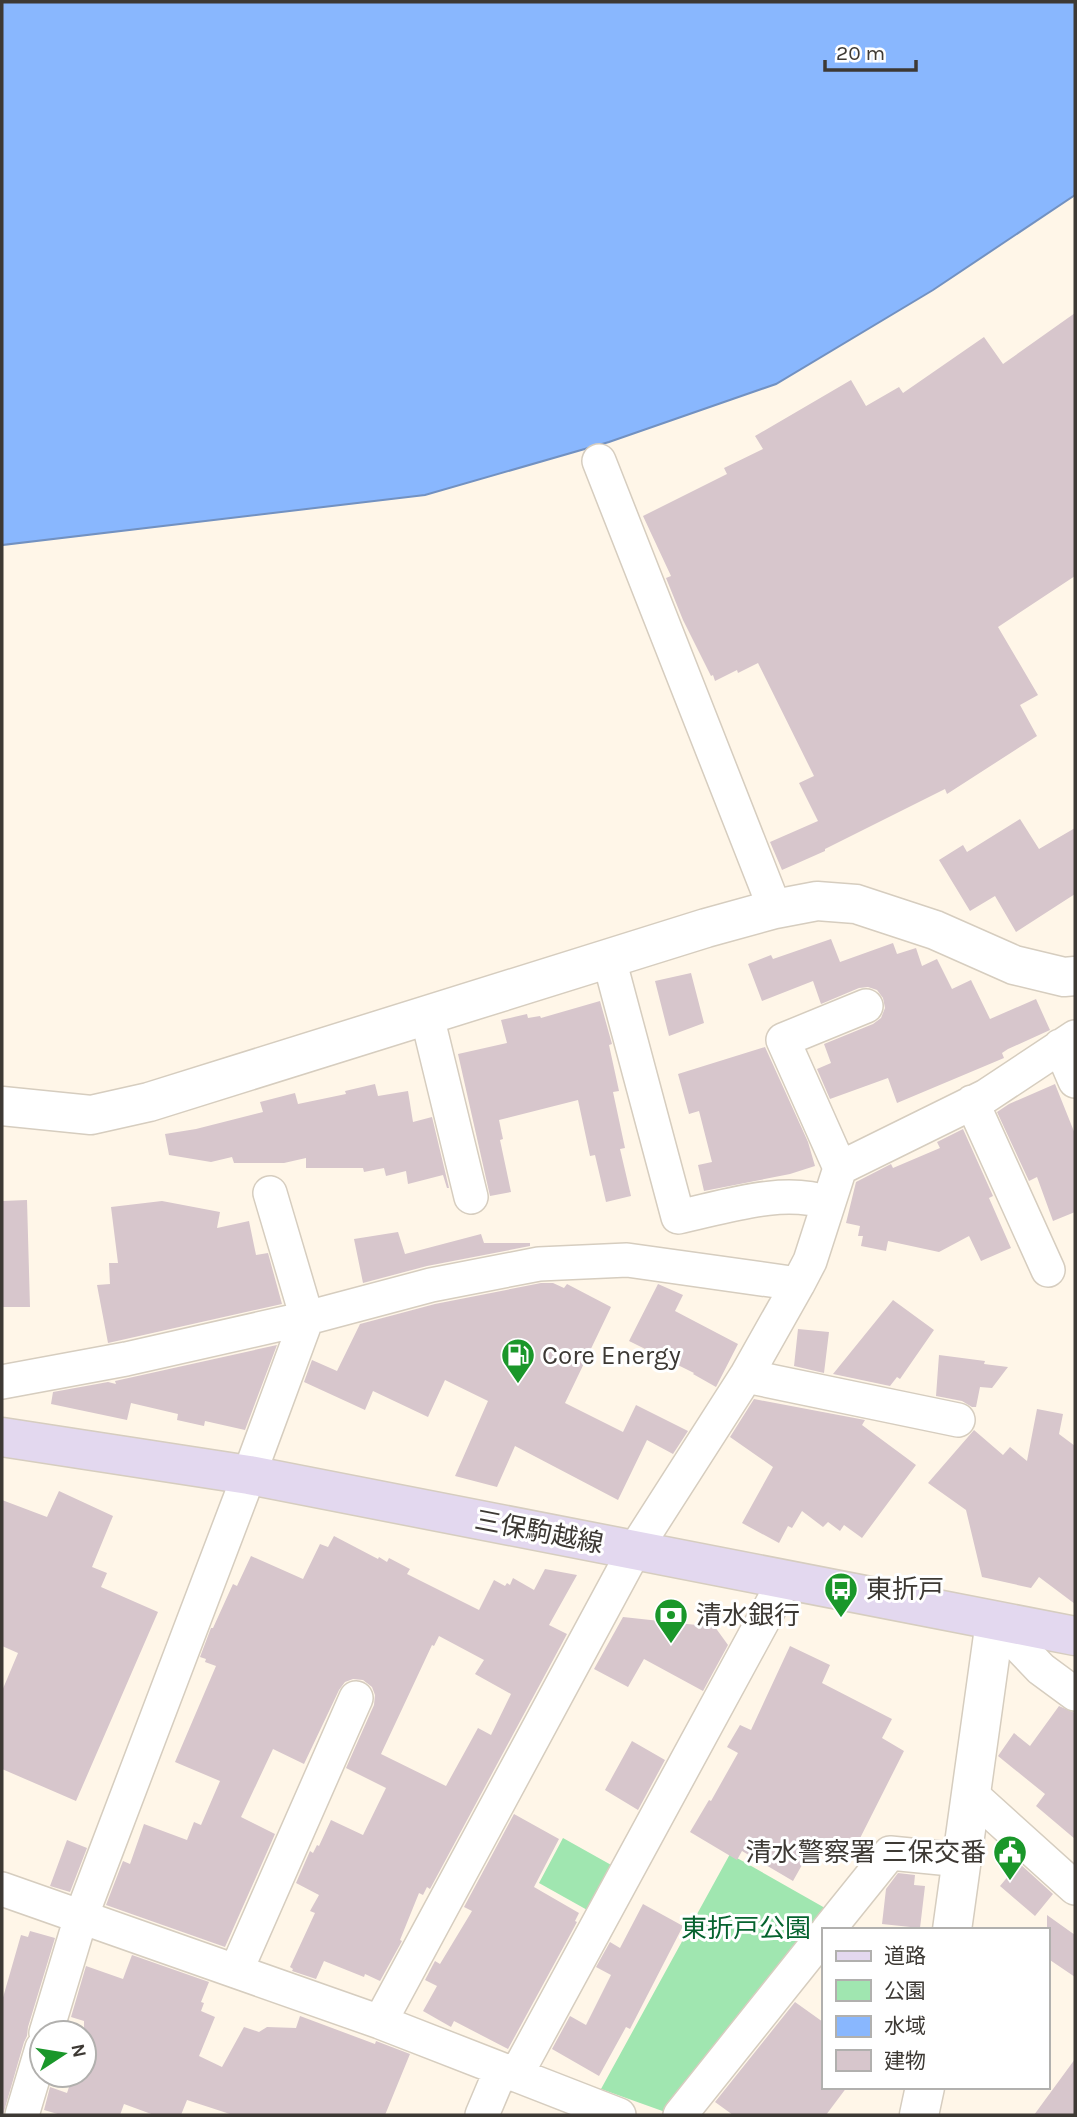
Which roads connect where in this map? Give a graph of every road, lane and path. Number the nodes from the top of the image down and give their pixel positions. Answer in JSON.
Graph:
{"nodes":[{"id":1,"x":599,"y":461,"type":"dead end"},
{"id":2,"x":775,"y":909,"type":"junction"},
{"id":3,"x":608,"y":959,"type":"junction"},
{"id":4,"x":1075,"y":976,"type":"edge"},
{"id":5,"x":866,"y":1006,"type":"dead end"},
{"id":6,"x":426,"y":1016,"type":"junction"},
{"id":7,"x":1068,"y":1042,"type":"edge"},
{"id":8,"x":1075,"y":1081,"type":"edge"},
{"id":9,"x":972,"y":1102,"type":"junction"},
{"id":10,"x":2,"y":1106,"type":"edge"},
{"id":11,"x":840,"y":1168,"type":"junction"},
{"id":12,"x":270,"y":1193,"type":"dead end"},
{"id":13,"x":471,"y":1197,"type":"dead end"},
{"id":14,"x":828,"y":1203,"type":"junction"},
{"id":15,"x":1048,"y":1270,"type":"dead end"},
{"id":16,"x":798,"y":1284,"type":"junction"},
{"id":17,"x":307,"y":1318,"type":"junction"},
{"id":18,"x":746,"y":1376,"type":"junction"},
{"id":19,"x":2,"y":1382,"type":"edge"},
{"id":20,"x":958,"y":1420,"type":"dead end"},
{"id":21,"x":2,"y":1437,"type":"edge"},
{"id":22,"x":249,"y":1475,"type":"junction"},
{"id":23,"x":635,"y":1551,"type":"junction"},
{"id":24,"x":785,"y":1580,"type":"junction"},
{"id":25,"x":995,"y":1621,"type":"junction"},
{"id":26,"x":1075,"y":1636,"type":"edge"},
{"id":27,"x":1075,"y":1694,"type":"edge"},
{"id":28,"x":356,"y":1698,"type":"dead end"},
{"id":29,"x":971,"y":1794,"type":"junction"},
{"id":30,"x":961,"y":1860,"type":"junction"},
{"id":31,"x":1075,"y":1888,"type":"edge"},
{"id":32,"x":2,"y":1889,"type":"edge"},
{"id":33,"x":81,"y":1917,"type":"junction"},
{"id":34,"x":830,"y":1928,"type":"edge"},
{"id":35,"x":951,"y":1928,"type":"edge"},
{"id":36,"x":822,"y":1937,"type":"edge"},
{"id":37,"x":236,"y":1971,"type":"junction"},
{"id":38,"x":50,"y":2019,"type":"edge"},
{"id":39,"x":380,"y":2022,"type":"junction"},
{"id":40,"x":509,"y":2073,"type":"junction"},
{"id":41,"x":30,"y":2089,"type":"edge"},
{"id":42,"x":925,"y":2089,"type":"edge"},
{"id":43,"x":22,"y":2115,"type":"edge"},
{"id":44,"x":482,"y":2115,"type":"edge"},
{"id":45,"x":619,"y":2115,"type":"edge"},
{"id":46,"x":680,"y":2115,"type":"edge"},
{"id":47,"x":919,"y":2115,"type":"edge"}],
"edges":[{"from":1,"to":2,"type":"street"},
{"from":2,"to":3,"type":"street"},
{"from":2,"to":4,"type":"street"},
{"from":3,"to":6,"type":"street"},
{"from":3,"to":14,"type":"street"},
{"from":5,"to":11,"type":"street"},
{"from":6,"to":10,"type":"street"},
{"from":6,"to":13,"type":"street"},
{"from":7,"to":8,"type":"street"},
{"from":7,"to":9,"type":"street"},
{"from":9,"to":11,"type":"street"},
{"from":9,"to":15,"type":"street"},
{"from":11,"to":14,"type":"street"},
{"from":12,"to":17,"type":"street"},
{"from":14,"to":16,"type":"street"},
{"from":16,"to":17,"type":"street"},
{"from":16,"to":18,"type":"street"},
{"from":17,"to":19,"type":"street"},
{"from":17,"to":22,"type":"street"},
{"from":18,"to":20,"type":"street"},
{"from":18,"to":23,"type":"street"},
{"from":21,"to":22,"type":"main road","name":"三保駒越線"},
{"from":22,"to":23,"type":"main road","name":"三保駒越線"},
{"from":22,"to":33,"type":"street"},
{"from":23,"to":24,"type":"main road","name":"三保駒越線"},
{"from":23,"to":39,"type":"street"},
{"from":24,"to":25,"type":"main road","name":"三保駒越線"},
{"from":24,"to":40,"type":"street"},
{"from":25,"to":26,"type":"main road","name":"三保駒越線"},
{"from":25,"to":27,"type":"street"},
{"from":25,"to":29,"type":"street"},
{"from":28,"to":37,"type":"street"},
{"from":29,"to":30,"type":"street"},
{"from":29,"to":31,"type":"street"},
{"from":30,"to":34,"type":"street"},
{"from":30,"to":35,"type":"street"},
{"from":32,"to":33,"type":"street"},
{"from":33,"to":37,"type":"street"},
{"from":33,"to":38,"type":"street"},
{"from":36,"to":46,"type":"street"},
{"from":37,"to":39,"type":"street"},
{"from":39,"to":40,"type":"street"},
{"from":40,"to":44,"type":"street"},
{"from":40,"to":45,"type":"street"},
{"from":41,"to":43,"type":"street"},
{"from":42,"to":47,"type":"street"}]}
